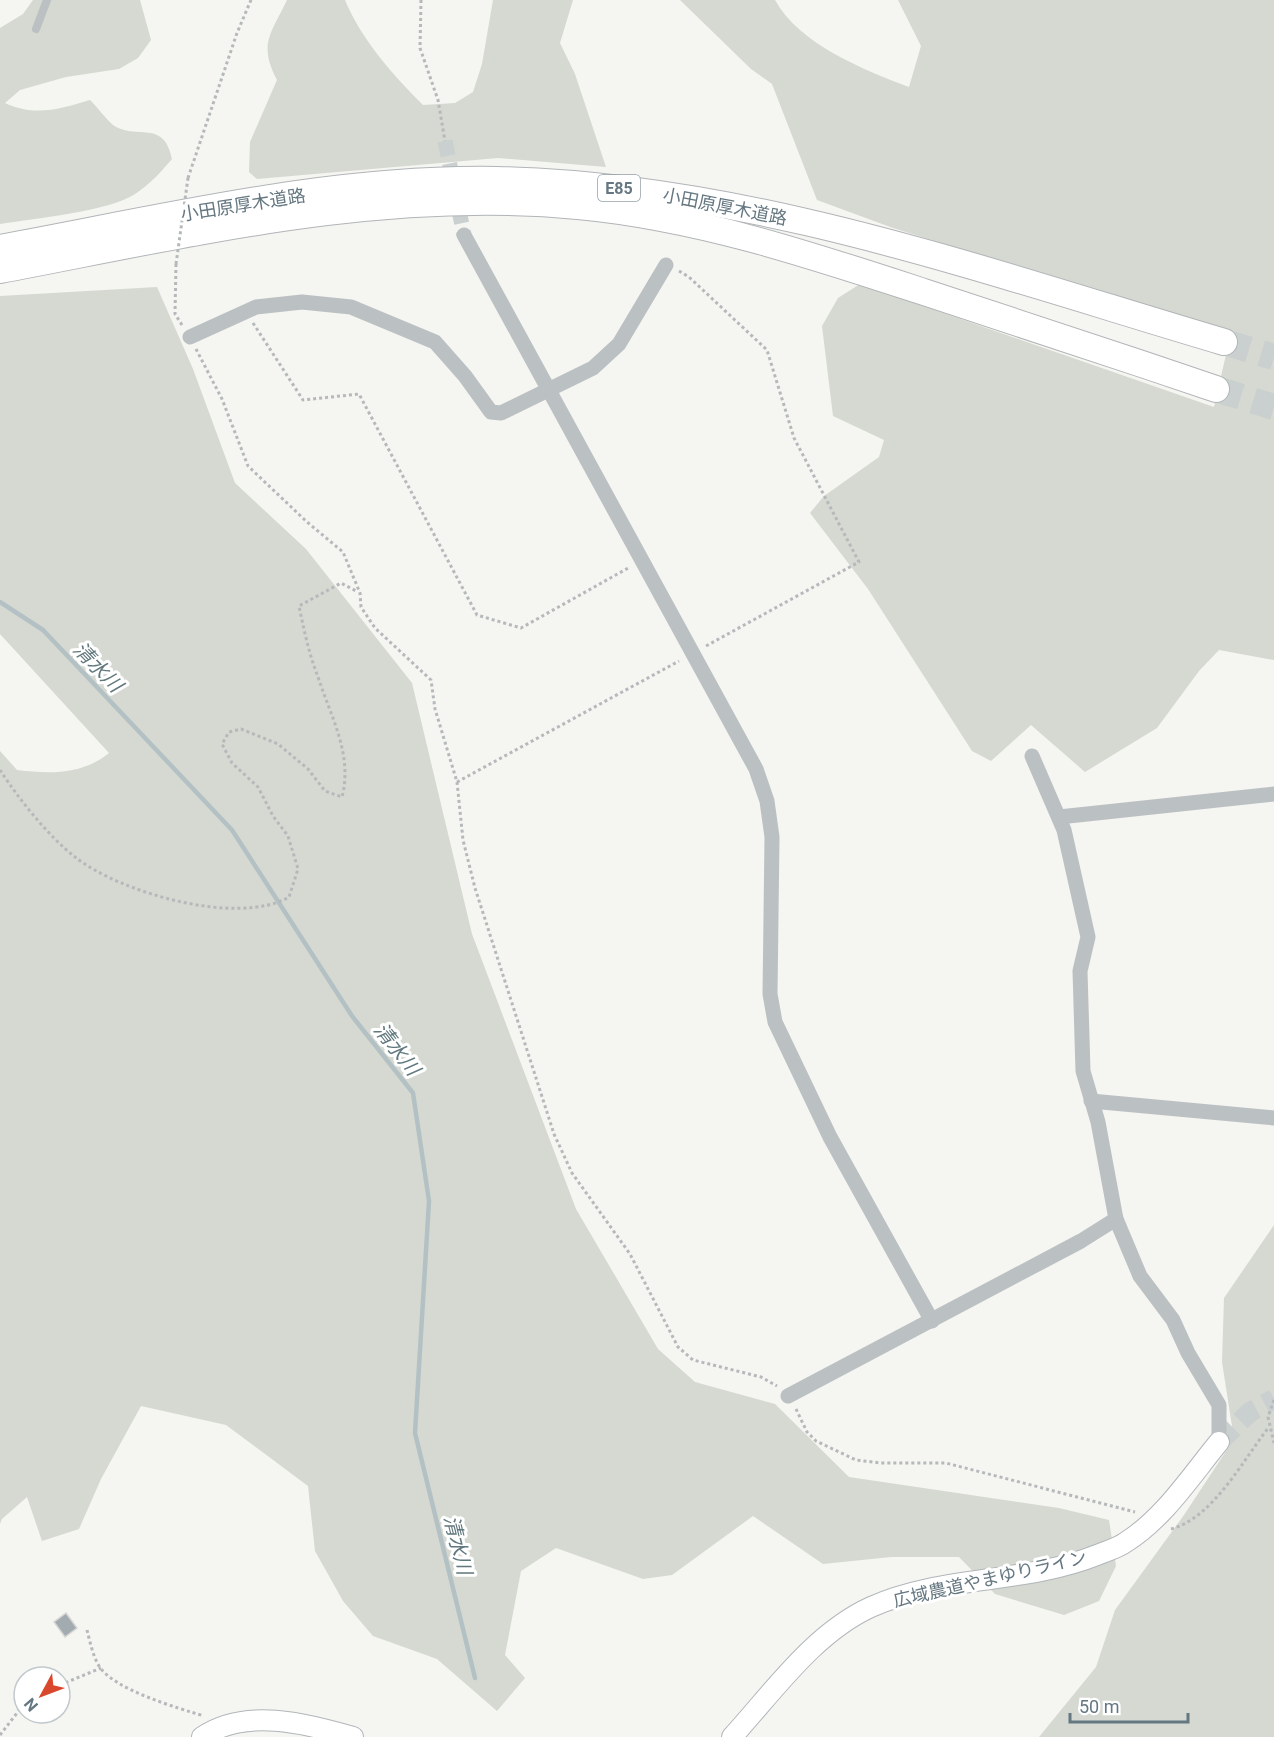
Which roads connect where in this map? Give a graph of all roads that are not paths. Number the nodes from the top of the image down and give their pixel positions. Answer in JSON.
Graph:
{"nodes":[{"id":1,"x":47,"y":0,"type":"edge"},
{"id":2,"x":36,"y":29,"type":"dead end"},
{"id":3,"x":464,"y":235,"type":"tunnel mouth"},
{"id":4,"x":0,"y":249,"type":"edge"},
{"id":5,"x":666,"y":264,"type":"road end"},
{"id":6,"x":0,"y":270,"type":"edge"},
{"id":7,"x":190,"y":337,"type":"road end"},
{"id":8,"x":1224,"y":342,"type":"tunnel mouth"},
{"id":9,"x":1216,"y":388,"type":"tunnel mouth"},
{"id":10,"x":549,"y":391,"type":"junction"},
{"id":11,"x":1032,"y":756,"type":"dead end"},
{"id":12,"x":1274,"y":794,"type":"edge"},
{"id":13,"x":1059,"y":817,"type":"junction"},
{"id":14,"x":1091,"y":1101,"type":"junction"},
{"id":15,"x":1274,"y":1118,"type":"edge"},
{"id":16,"x":1116,"y":1219,"type":"junction"},
{"id":17,"x":932,"y":1321,"type":"junction"},
{"id":18,"x":789,"y":1396,"type":"road end"},
{"id":19,"x":1219,"y":1442,"type":"joint"},
{"id":20,"x":202,"y":1737,"type":"edge"},
{"id":21,"x":353,"y":1737,"type":"edge"},
{"id":22,"x":732,"y":1737,"type":"edge"}],
"edges":[{"from":1,"to":2,"type":"lane"},
{"from":3,"to":10,"type":"street"},
{"from":4,"to":8,"type":"highway","name":"小田原厚木道路","number":"E85"},
{"from":5,"to":10,"type":"street"},
{"from":6,"to":9,"type":"highway","name":"小田原厚木道路","number":"E85"},
{"from":7,"to":10,"type":"street"},
{"from":10,"to":17,"type":"street"},
{"from":11,"to":13,"type":"street"},
{"from":12,"to":13,"type":"street"},
{"from":13,"to":14,"type":"street"},
{"from":14,"to":15,"type":"street"},
{"from":14,"to":16,"type":"street"},
{"from":16,"to":17,"type":"street"},
{"from":16,"to":19,"type":"street"},
{"from":17,"to":18,"type":"street"},
{"from":19,"to":22,"type":"street","name":"広域農道やまゆりライン"},
{"from":20,"to":21,"type":"street"}]}
